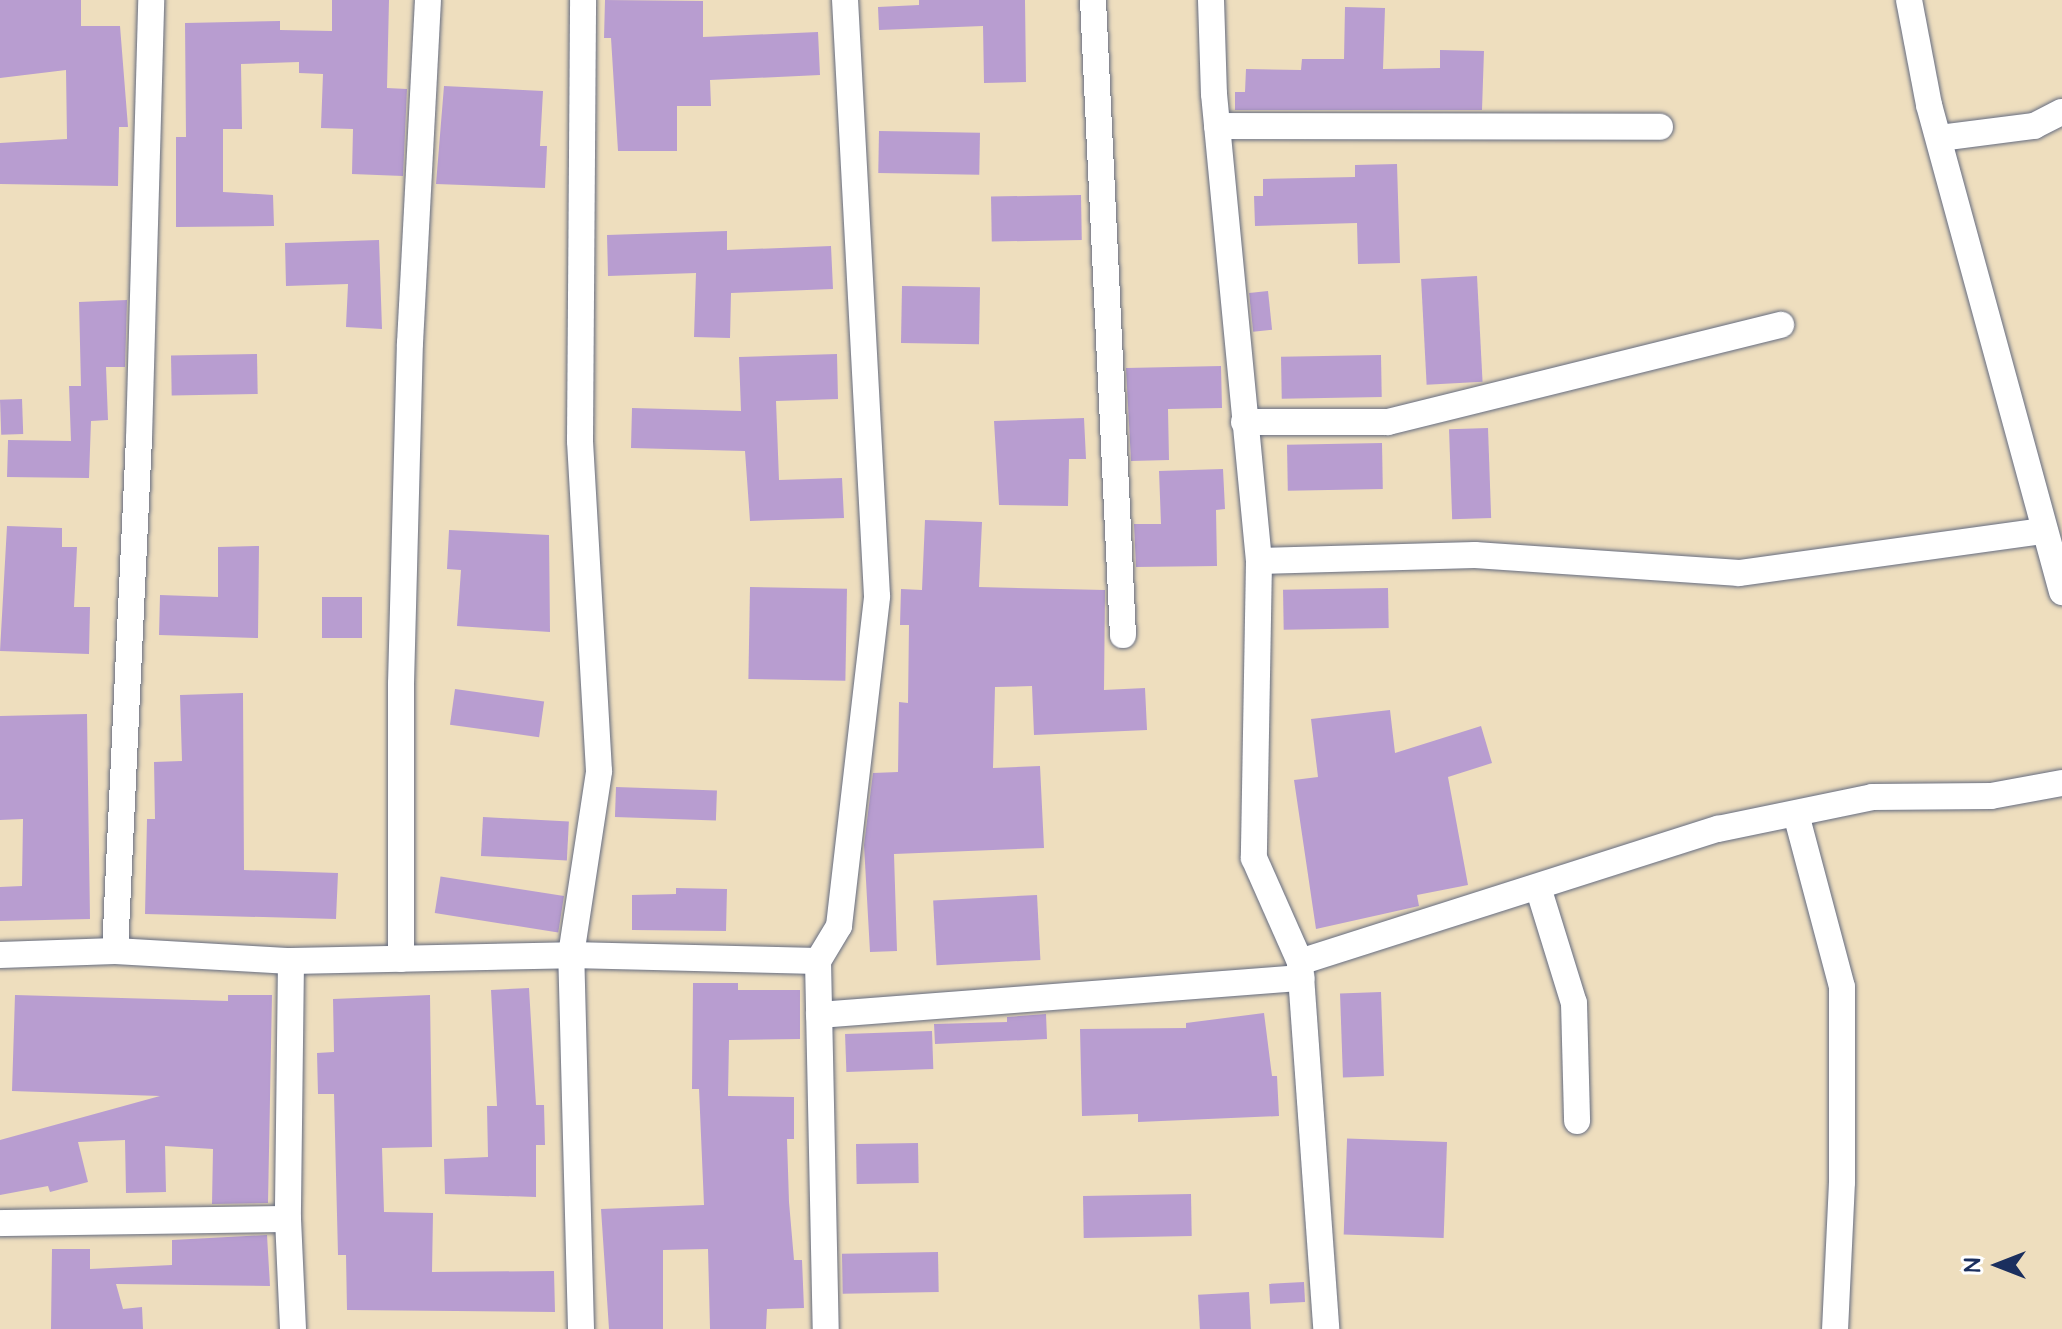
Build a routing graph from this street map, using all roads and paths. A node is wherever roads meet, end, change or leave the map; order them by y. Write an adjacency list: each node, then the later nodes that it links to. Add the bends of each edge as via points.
1 (151, 0): 21 (street, via 139,439)
2 (428, 0): 24 (street, via 410,343 401,684)
3 (583, 0): 23 (street, via 580,441 599,771)
4 (845, 0): 26 (street, via 877,596 843,905 834,941)
5 (1093, 0): 17 (street)
6 (1211, 0): 9 (street)
7 (1909, 0): 11 (street)
8 (2062, 112): 11 (street, via 2034,126)
9 (1217, 126): 10 (street); 13 (street)
10 (1660, 127)
11 (1940, 138): 14 (street)
12 (1781, 325): 13 (street, via 1388,422)
13 (1244, 422): 15 (street)
14 (2043, 531): 15 (street, via 1739,573 1475,555); 16 (street)
15 (1259, 561): 27 (street, via 1254,858)
16 (2062, 592)
17 (1123, 635)
18 (2062, 783): 19 (street, via 1991,796 1872,797)
19 (1796, 814): 20 (street, via 1718,829); 36 (street, via 1842,987)
20 (1538, 887): 27 (street); 29 (street, via 1574,1003)
21 (115, 951): 22 (street); 25 (street)
22 (0, 955)
23 (571, 955): 24 (street); 26 (street); 33 (street)
24 (401, 959): 25 (street)
25 (291, 961): 30 (street)
26 (818, 961): 28 (street)
27 (1301, 970): 28 (street); 35 (street)
28 (819, 1015): 34 (street)
29 (1577, 1121)
30 (288, 1219): 31 (street); 32 (street)
31 (0, 1223)
32 (293, 1329)
33 (581, 1329)
34 (826, 1329)
35 (1326, 1329)
36 (1835, 1329)

